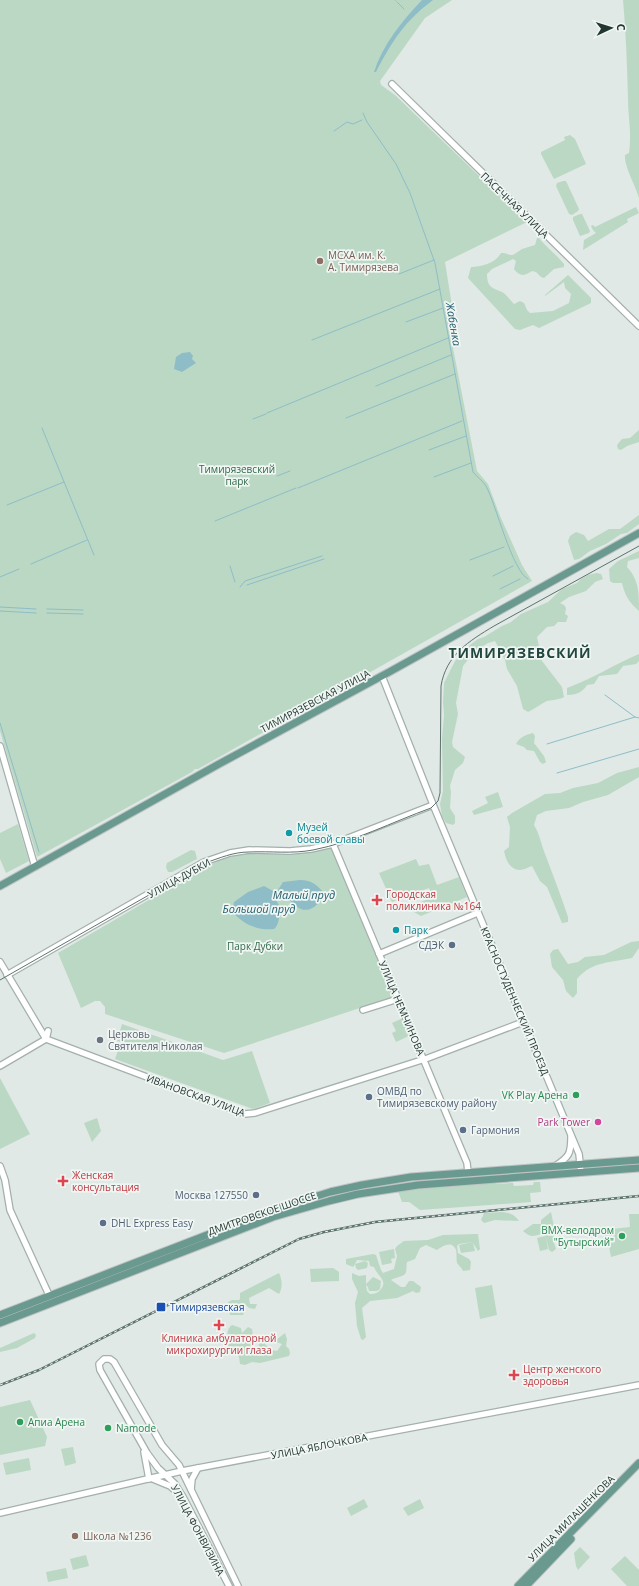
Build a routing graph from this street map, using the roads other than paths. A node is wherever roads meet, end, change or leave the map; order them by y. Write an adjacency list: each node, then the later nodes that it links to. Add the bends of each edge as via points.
1 (392, 84): 2 (street, ПАСЕЧНАЯ УЛИЦА)
2 (639, 326)
3 (639, 533): 4 (main road, ТИМИРЯЗЕВСКАЯ УЛИЦА)
4 (382, 676): 6 (street, КРАСНОСТУДЕНЧЕСКИЙ ПРОЕЗД); 8 (main road, ТИМИРЯЗЕВСКАЯ УЛИЦА)
5 (0, 746): 8 (street)
6 (433, 805): 7 (street, УЛИЦА ДУБКИ); 16 (street, КРАСНОСТУДЕНЧЕСКИЙ ПРОЕЗД)
7 (333, 844): 11 (street, УЛИЦА НЕМЧИНОВА); 13 (street, УЛИЦА ДУБКИ, via 290,851 249,850 204,862)
8 (36, 867): 9 (main road, ТИМИРЯЗЕВСКАЯ УЛИЦА)
9 (0, 886)
10 (475, 914): 11 (street)
11 (379, 954): 14 (street, УЛИЦА НЕМЧИНОВА)
12 (0, 962): 13 (street)
13 (7, 975): 18 (street)
14 (398, 999): 15 (street); 19 (street, УЛИЦА НЕМЧИНОВА)
15 (363, 1010)
16 (523, 1022): 19 (street, ИВАНОВСКАЯ УЛИЦА); 21 (street, КРАСНОСТУДЕНЧЕСКИЙ ПРОЕЗД)
17 (48, 1031): 18 (street)
18 (46, 1039): 19 (street, ИВАНОВСКАЯ УЛИЦА, via 245,1114); 20 (street)
19 (424, 1059): 27 (street, УЛИЦА НЕМЧИНОВА, via 467,1163)
20 (0, 1066)
21 (571, 1135): 23 (street, КРАСНОСТУДЕНЧЕСКИЙ ПРОЕЗД, via 579,1154); 25 (street, via 568,1155)
22 (639, 1160): 23 (main road, ДМИТРОВСКОЕ ШОССЕ)
23 (580, 1164): 25 (main road, ДМИТРОВСКОЕ ШОССЕ); 28 (street, КРАСНОСТУДЕНЧЕСКИЙ ПРОЕЗД)
24 (0, 1166): 29 (street, via 10,1210)
25 (554, 1166): 27 (main road, ДМИТРОВСКОЕ ШОССЕ)
26 (639, 1168): 28 (main road, ДМИТРОВСКОЕ ШОССЕ)
27 (468, 1172): 29 (main road, ДМИТРОВСКОЕ ШОССЕ, via 362,1185 302,1200 224,1227)
28 (581, 1172): 31 (main road, ДМИТРОВСКОЕ ШОССЕ, via 404,1186 329,1201 273,1218)
29 (49, 1296): 30 (main road, ДМИТРОВСКОЕ ШОССЕ)
30 (0, 1314)
31 (0, 1323)
32 (639, 1385): 35 (street, УЛИЦА ЯБЛОЧКОВА)
33 (142, 1444): 37 (street, УЛИЦА ФОНВИЗИНА, via 100,1370 99,1364 104,1359 110,1358 114,1362 162,1445); 38 (street, УЛИЦА ФОНВИЗИНА); 39 (street)
34 (639, 1463): 49 (main road, УЛИЦА МИЛАШЕНКОВА)
35 (198, 1468): 37 (street, УЛИЦА ЯБЛОЧКОВА); 40 (street, via 192,1479)
36 (639, 1469): 50 (main road, УЛИЦА МИЛАШЕНКОВА)
37 (182, 1471): 38 (street, УЛИЦА ЯБЛОЧКОВА); 40 (street, УЛИЦА ФОНВИЗИНА)
38 (165, 1475): 39 (street, УЛИЦА ЯБЛОЧКОВА); 41 (street, УЛИЦА ФОНВИЗИНА, via 175,1484)
39 (150, 1479): 41 (street, via 170,1486); 44 (street, УЛИЦА ЯБЛОЧКОВА)
40 (191, 1489): 42 (street, УЛИЦА ФОНВИЗИНА)
41 (183, 1497): 43 (street, УЛИЦА ФОНВИЗИНА)
42 (196, 1500): 43 (street, via 189,1501); 45 (street, УЛИЦА ФОНВИЗИНА)
43 (187, 1505): 46 (street, УЛИЦА ФОНВИЗИНА)
44 (0, 1513)
45 (208, 1523): 46 (street, via 206,1528); 48 (street, УЛИЦА ФОНВИЗИНА)
46 (199, 1528): 47 (street, УЛИЦА ФОНВИЗИНА)
47 (229, 1586)
48 (238, 1586)
49 (518, 1586)
50 (526, 1586)

